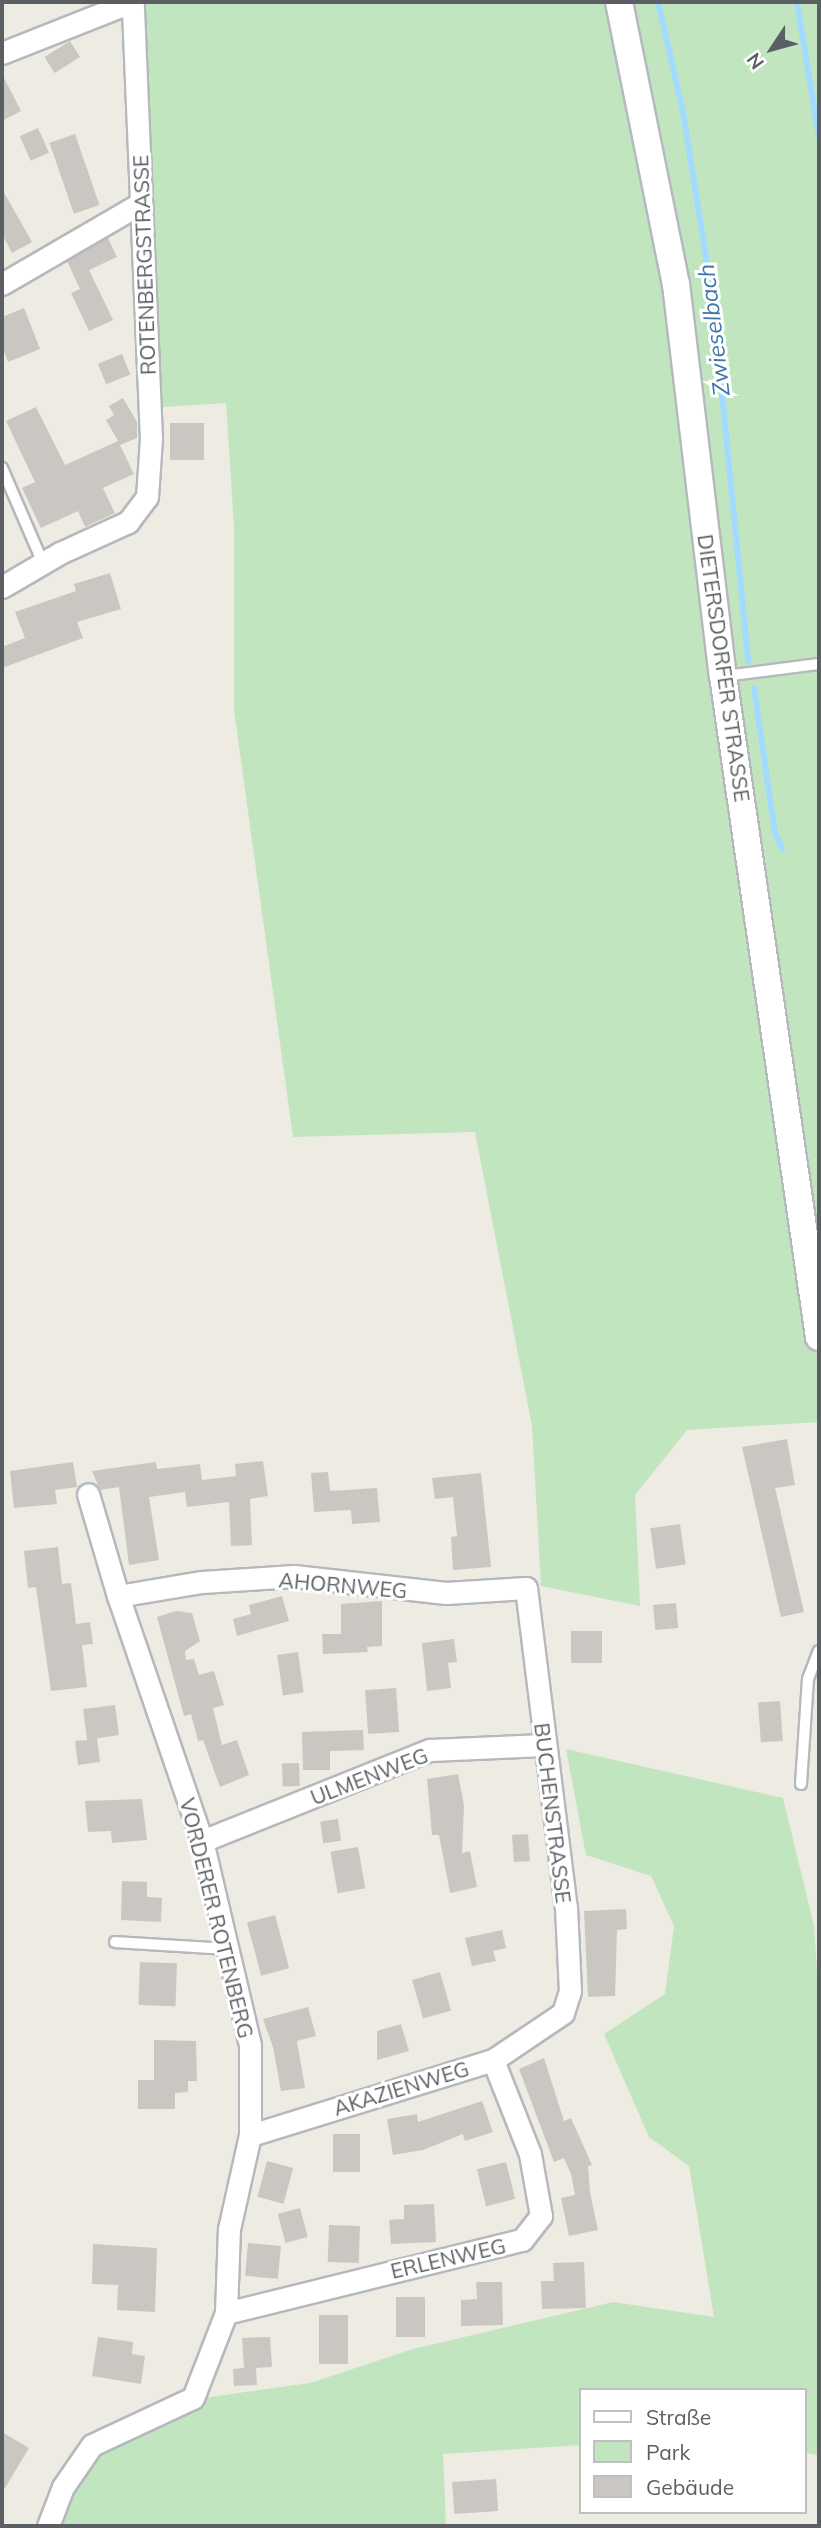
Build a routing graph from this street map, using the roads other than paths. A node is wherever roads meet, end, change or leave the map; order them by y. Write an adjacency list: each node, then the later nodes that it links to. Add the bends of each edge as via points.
1 (132, 2): 3 (street); 4 (street, ROTENBERGSTRASSE)
2 (619, 2): 10 (street, DIETERSDORFER STRASSE, via 676,284)
3 (2, 52)
4 (141, 202): 5 (street); 7 (street, ROTENBERGSTRASSE, via 151,439 147,497 128,522)
5 (2, 284)
6 (2, 468): 7 (lane)
7 (43, 563): 8 (street)
8 (2, 587)
9 (819, 664): 10 (lane)
10 (723, 676): 11 (street, DIETERSDORFER STRASSE)
11 (819, 1337)
12 (88, 1494): 14 (street, VORDERER ROTENBERG)
13 (526, 1588): 14 (street, AHORNWEG, via 446,1593 294,1576 202,1582); 16 (street, BUCHENSTRASSE)
14 (118, 1596): 18 (street, VORDERER ROTENBERG)
15 (819, 1651): 17 (lane, via 807,1679)
16 (544, 1745): 18 (street, ULMENWEG, via 430,1750); 21 (street, BUCHENSTRASSE, via 566,1907 570,1991 563,2013)
17 (801, 1784)
18 (202, 1841): 20 (street, VORDERER ROTENBERG)
19 (115, 1942): 20 (lane)
20 (227, 1949): 23 (street, VORDERER ROTENBERG, via 250,2045)
21 (545, 2028): 22 (street, AKAZIENWEG)
22 (493, 2060): 23 (street, AKAZIENWEG); 24 (street, ERLENWEG, via 530,2154 541,2216 522,2240)
23 (250, 2135): 24 (street, VORDERER ROTENBERG, via 229,2229)
24 (226, 2313): 25 (street, VORDERER ROTENBERG, via 193,2398 92,2445 63,2487)
25 (48, 2526)

